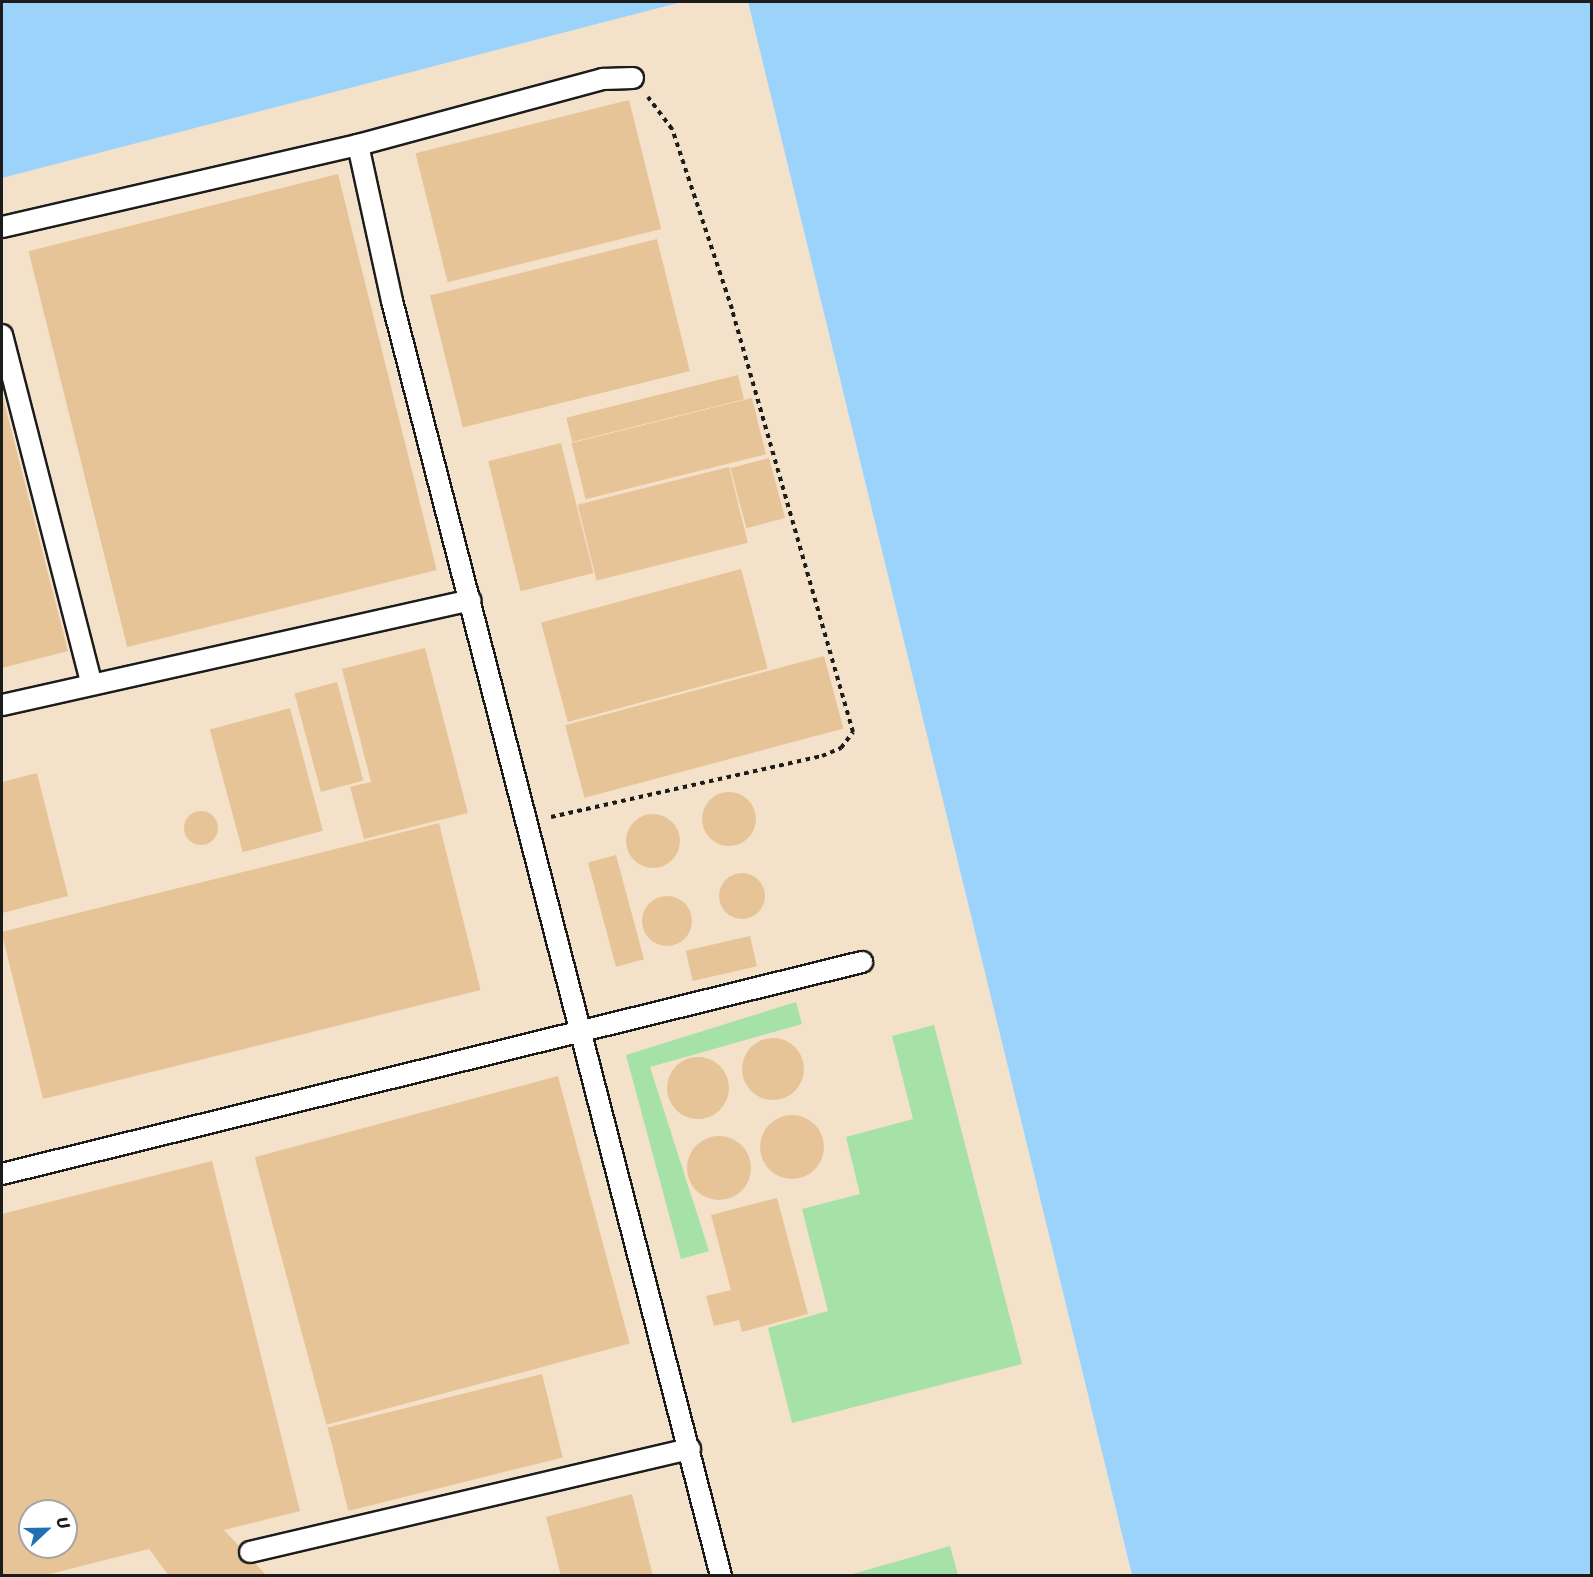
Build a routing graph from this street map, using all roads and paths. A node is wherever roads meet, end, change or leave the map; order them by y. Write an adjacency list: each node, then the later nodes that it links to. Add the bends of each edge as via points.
1 (633, 78): 2 (lane, via 603,79); 8 (path, via 676,139 739,331 853,732 842,748 822,756)
2 (358, 145): 3 (lane); 5 (lane)
3 (2, 227)
4 (2, 334): 6 (lane)
5 (470, 600): 6 (lane); 8 (lane)
6 (92, 682): 7 (lane)
7 (2, 705)
8 (528, 823): 10 (lane)
9 (862, 962): 10 (lane)
10 (585, 1034): 11 (lane); 12 (lane)
11 (2, 1173)
12 (690, 1449): 13 (lane); 14 (lane)
13 (250, 1552)
14 (721, 1575)

